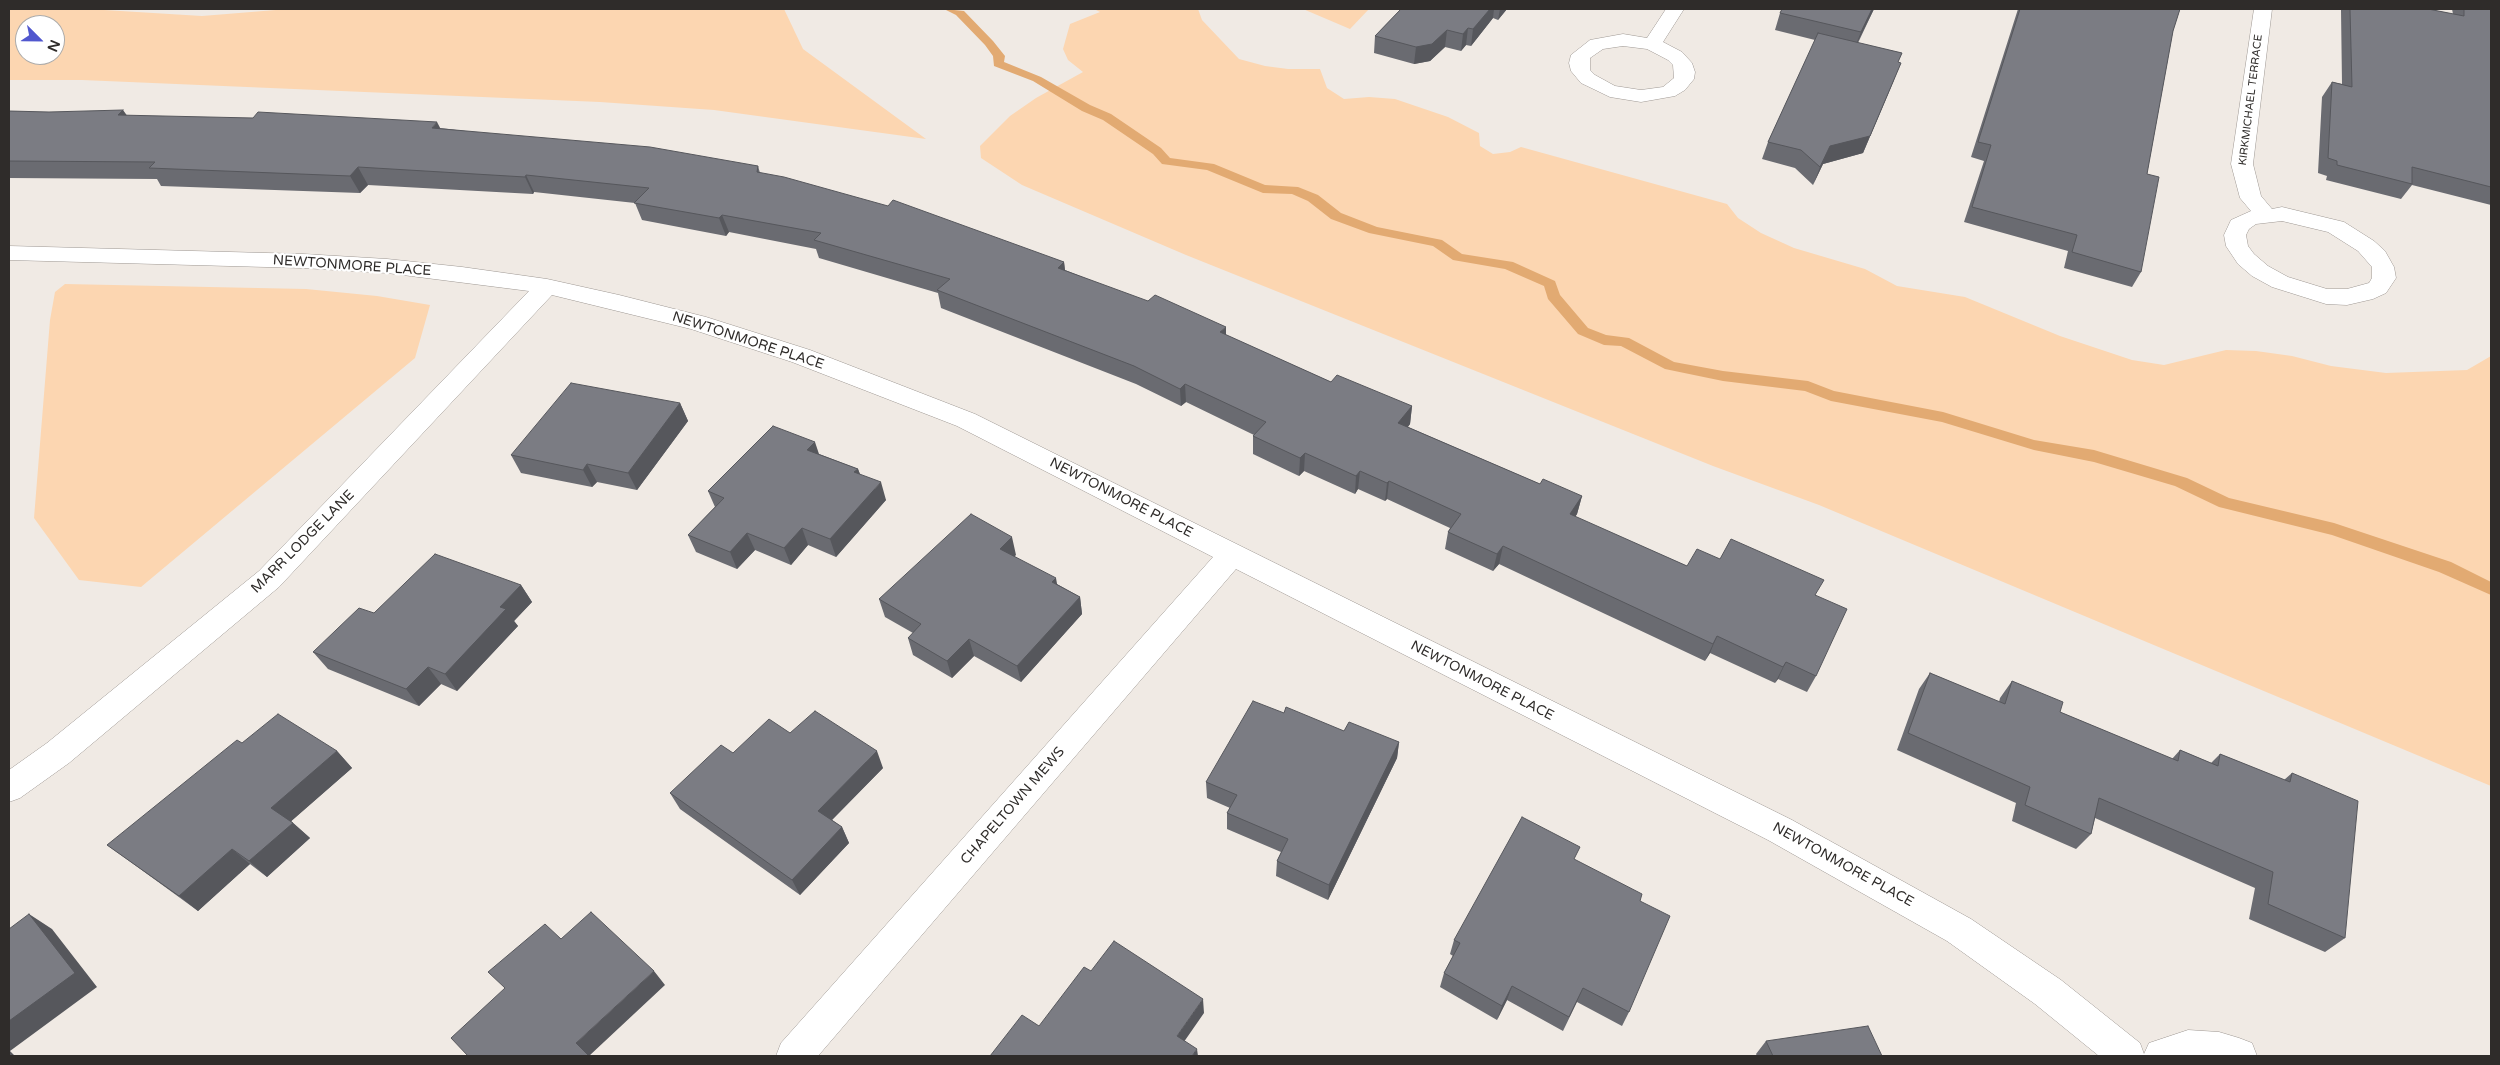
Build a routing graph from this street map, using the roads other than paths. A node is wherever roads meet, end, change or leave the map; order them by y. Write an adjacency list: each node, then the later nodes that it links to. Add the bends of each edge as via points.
1 (1675, 9): 3 (street)
2 (2263, 9): 4 (street, KIRKMICHAEL TERRACE, via 2242,164 2251,198)
3 (1652, 44): 3 (street, via 1623,40 1597,44 1581,56 1581,71 1597,86 1610,91 1640,96 1668,92 1684,79 1685,72 1675,56)
4 (2266, 215): 4 (street, via 2250,218 2239,225 2237,246 2260,271 2280,282 2303,291 2347,297 2378,288 2384,278 2377,256 2336,227 2300,216)
5 (9, 253): 6 (street, NEWTONMORE PLACE, via 387,266)
6 (547, 286): 7 (street, NEWTONMORE PLACE, via 708,326 802,356 957,416); 8 (street, MARR LODGE LANE, via 269,579 58,753)
7 (1232, 555): 9 (street, CHAPELTOWN MEWS); 10 (street, NEWTONMORE PLACE, via 1780,830 1934,916 2048,992)
8 (9, 788)
9 (794, 1056)
10 (2127, 1056)
11 (2162, 1056): 12 (street, via 2188,1048 2219,1050)
12 (2239, 1056)

